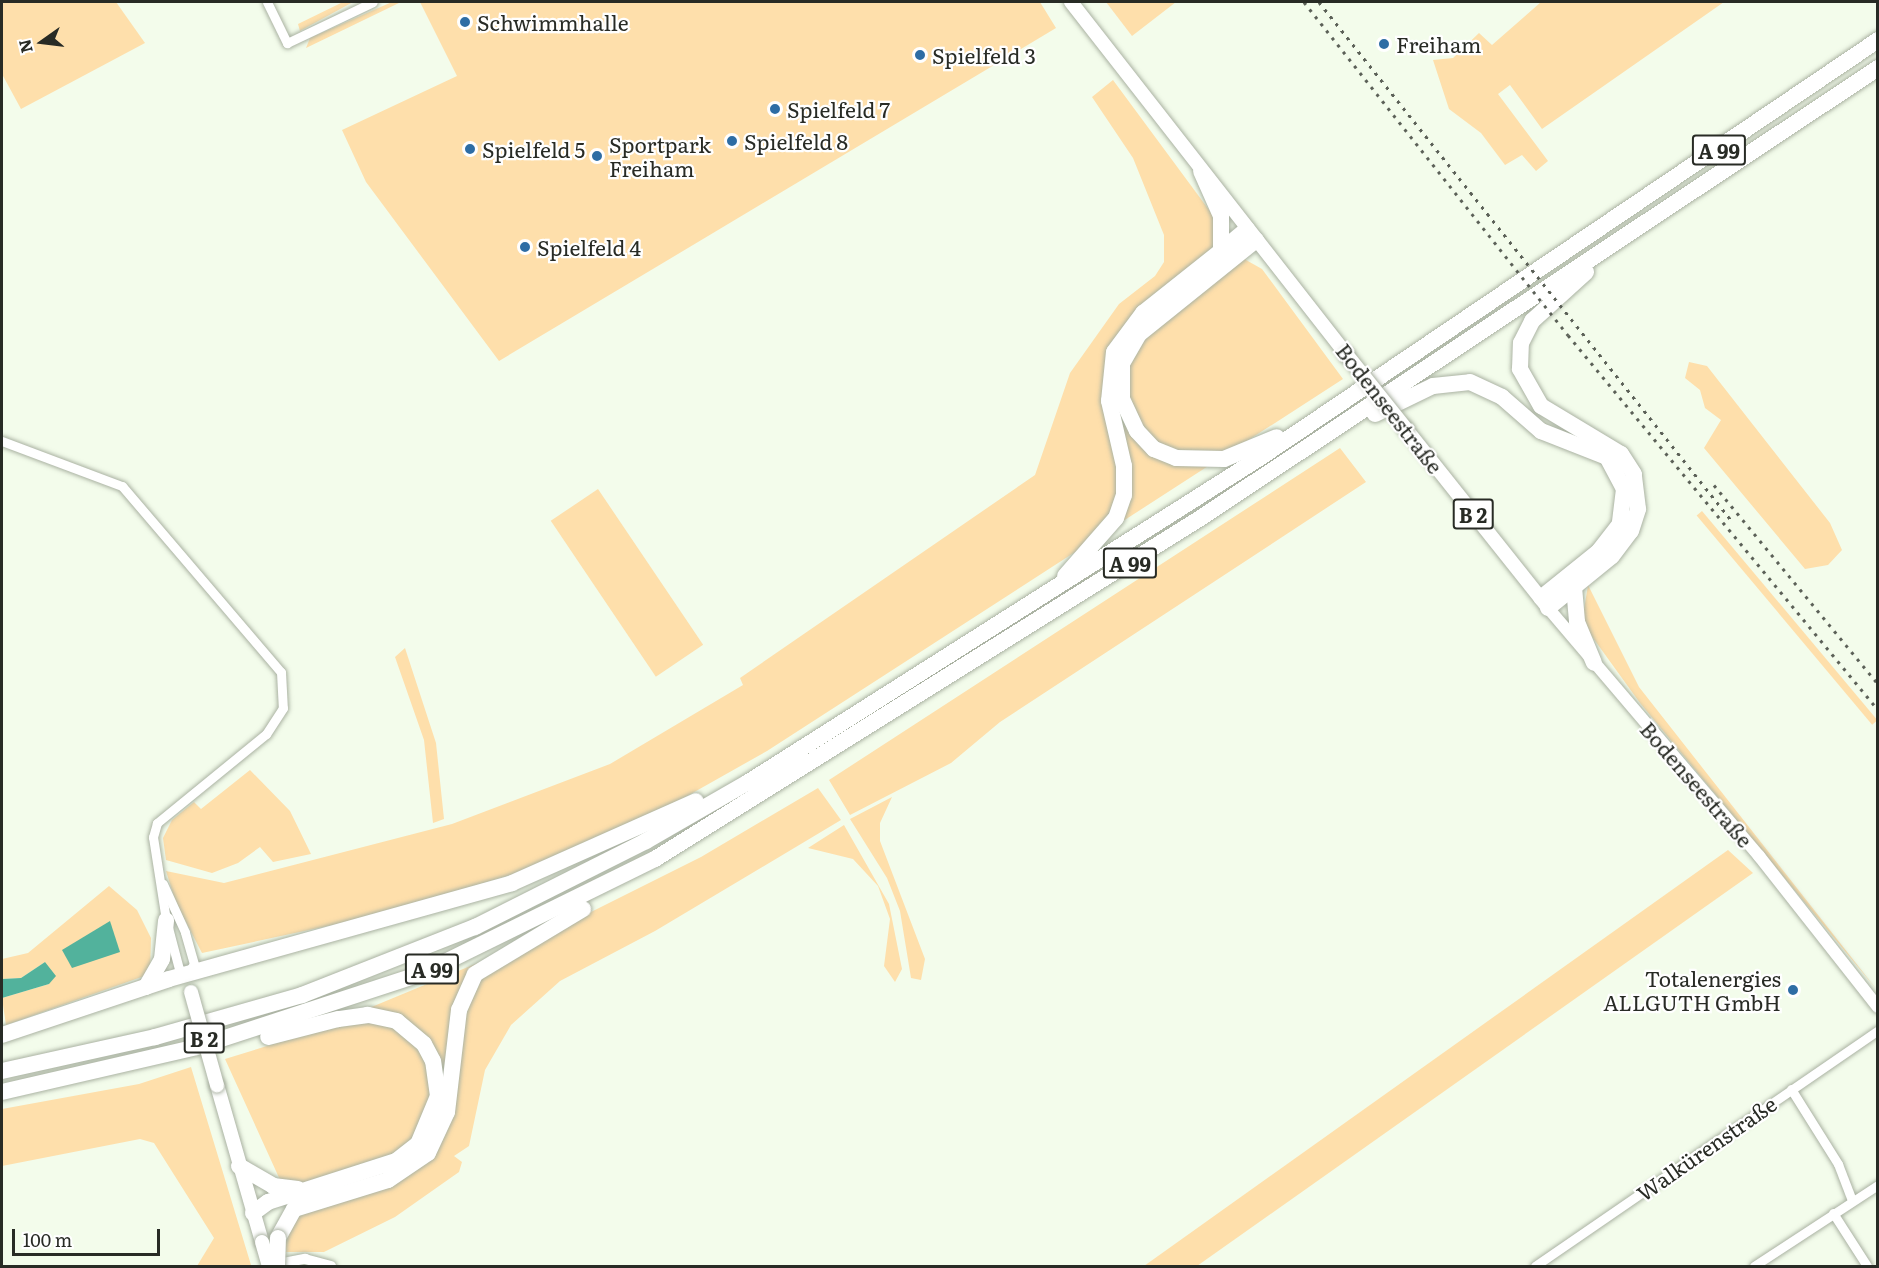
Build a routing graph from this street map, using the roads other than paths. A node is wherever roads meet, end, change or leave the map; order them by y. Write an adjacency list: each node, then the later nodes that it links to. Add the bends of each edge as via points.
1 (267, 2): 2 (street, via 287,43)
2 (373, 2)
3 (1071, 2): 6 (main road, Bodenseestraße / B 2)
4 (1878, 40): 11 (highway, A 99)
5 (1878, 68): 8 (highway, A 99)
6 (1201, 171): 7 (main road, Bodenseestraße / B 2); 9 (highway, via 1221,216)
7 (1252, 235): 9 (highway); 17 (main road, Bodenseestraße / B 2, bridge)
8 (1608, 249): 13 (highway, A 99); 14 (highway, via 1532,321 1519,360 1524,381 1541,406 1610,443 1634,474 1638,497 1631,531)
9 (1222, 255): 10 (highway)
10 (1201, 274): 11 (highway, via 1130,346 1120,382 1137,431 1154,449 1206,462); 16 (highway, via 1143,313 1114,352 1109,401 1124,466 1124,495 1101,538)
11 (1316, 422): 16 (highway, A 99)
12 (2, 441): 21 (street, via 122,486 281,672 283,708 266,734 157,823 153,837)
13 (1304, 449): 14 (highway, via 1433,386 1478,384 1542,431 1599,452 1618,472 1625,507 1620,524); 20 (highway, A 99, via 994,651)
14 (1592, 565): 15 (highway)
15 (1570, 582): 17 (highway); 18 (highway, via 1576,622)
16 (1043, 597): 19 (highway, A 99)
17 (1544, 603): 18 (main road, Bodenseestraße)
18 (1593, 663): 24 (main road, Bodenseestraße, via 1786,891)
19 (747, 783): 22 (highway, via 512,883); 28 (highway, A 99, via 569,882 399,958 231,1017)
20 (655, 860): 27 (highway, A 99, via 421,974); 35 (highway, via 606,896 512,947 475,974 459,1010 447,1112 428,1153 388,1180)
21 (169, 915): 22 (street, via 179,969); 22 (street, via 194,964); 23 (highway, via 162,959)
22 (187, 974): 23 (highway); 31 (main road, B 2, bridge)
23 (146, 987): 26 (highway)
24 (1878, 1007)
25 (1878, 1030): 29 (street, Walkürenstraße)
26 (2, 1035)
27 (196, 1047): 30 (highway, A 99); 33 (highway, via 238,1045 368,1015 397,1021 424,1044 433,1061 438,1096 418,1144 366,1175)
28 (2, 1071)
29 (1791, 1089): 34 (street, via 1838,1164); 42 (street, Walkürenstraße)
30 (2, 1092)
31 (239, 1166): 33 (highway, via 273,1186); 36 (main road, B 2)
32 (1878, 1185): 34 (street)
33 (314, 1189): 36 (highway, via 268,1202)
34 (1852, 1200): 37 (street)
35 (294, 1209): 36 (highway, via 272,1215); 38 (highway)
36 (253, 1212): 38 (main road, B 2)
37 (1833, 1213): 43 (street); 44 (street)
38 (270, 1240): 39 (main road, B 2, bridge); 40 (highway, bridge)
39 (268, 1266): 41 (street, via 305,1259)
40 (277, 1266)
41 (331, 1266)
42 (1535, 1266)
43 (1754, 1266)
44 (1866, 1266)

